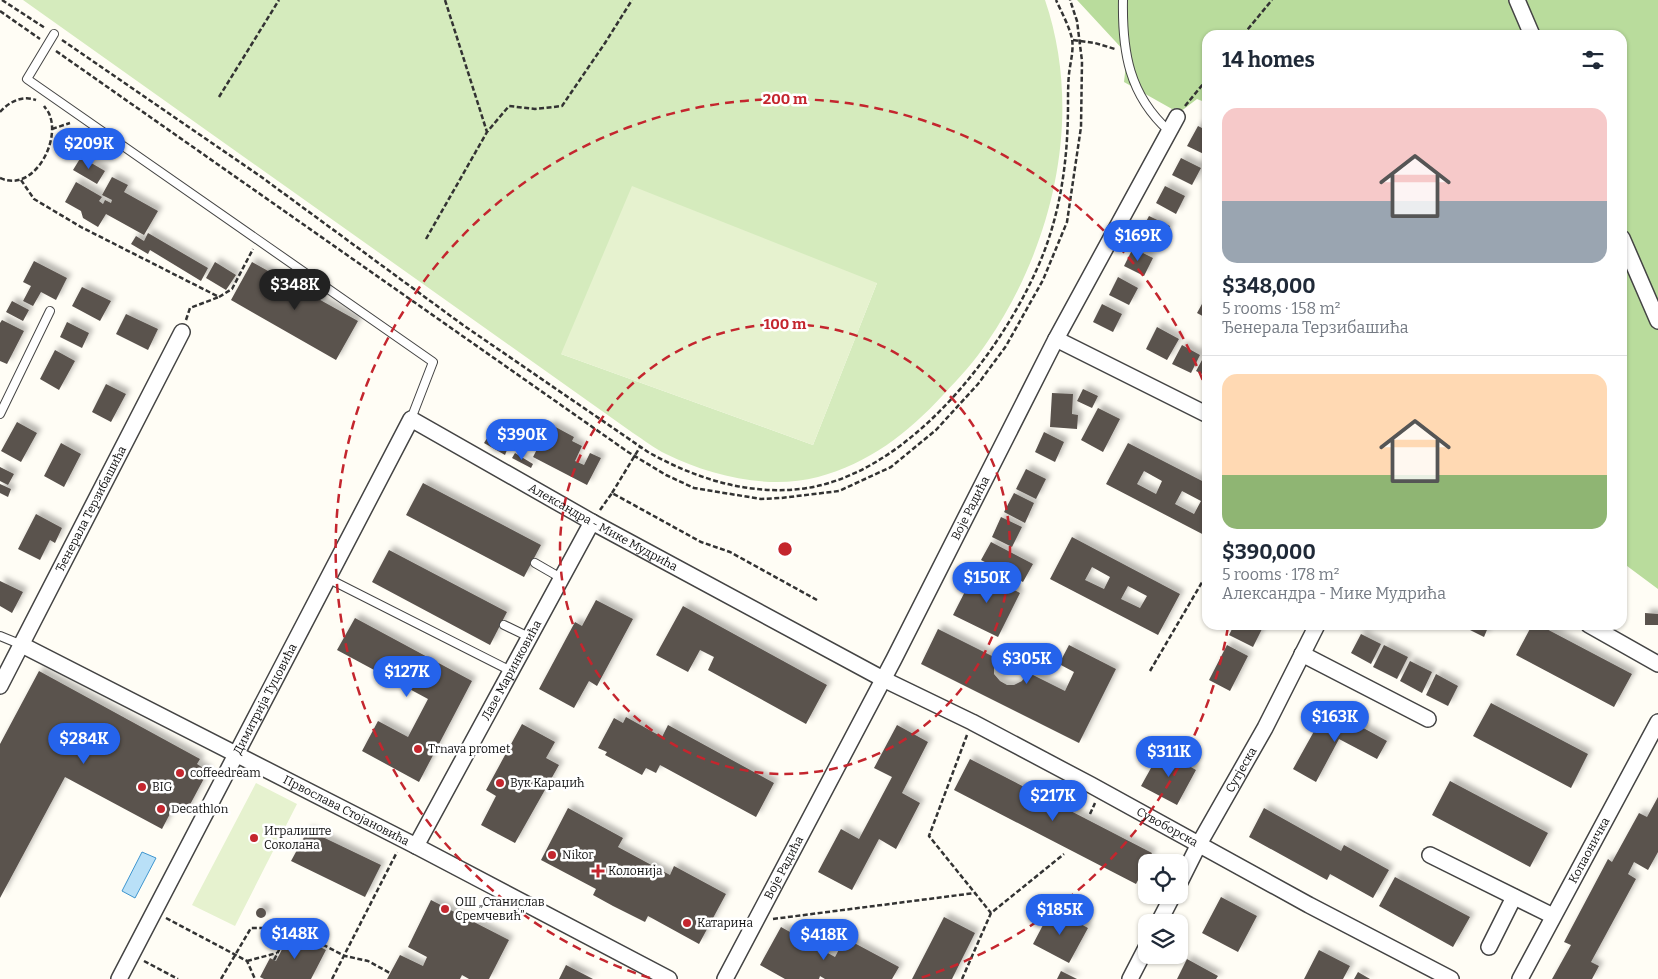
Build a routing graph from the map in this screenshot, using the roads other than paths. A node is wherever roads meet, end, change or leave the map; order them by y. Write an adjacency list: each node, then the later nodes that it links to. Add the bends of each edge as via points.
1 (1122, 0): 5 (lane, via 1125,52 1140,96 1154,118)
2 (1517, 0): 3 (street)
3 (1530, 30)
4 (54, 34): 13 (lane, via 27,78 432,362)
5 (1173, 124): 10 (street, Воје Радића)
6 (1627, 250): 8 (street)
7 (50, 311): 12 (lane)
8 (1658, 321)
9 (182, 332): 23 (street, Ђенерала Терзибашића)
10 (1056, 339): 11 (street); 27 (street, Воје Радића)
11 (1202, 412)
12 (0, 414)
13 (411, 420): 14 (street, Александра - Мике Мудрића); 16 (street, Димитрија Туцовића)
14 (592, 522): 17 (street, Лазе Маринковића); 27 (street, Александра - Мике Мудрића)
15 (535, 563): 17 (lane)
16 (329, 578): 26 (lane); 31 (street, Димитрија Туцовића)
17 (561, 578): 22 (street, Лазе Маринковића)
18 (504, 624): 22 (lane)
19 (1314, 630): 24 (street, Сутјеска)
20 (1598, 630): 25 (street)
21 (0, 636): 23 (lane)
22 (529, 637): 26 (street, Лазе Маринковића)
23 (22, 645): 28 (street, Ђенерала Терзибашића); 31 (street, Првослава Стојановића)
24 (1302, 654): 29 (street); 33 (street, Сутјеска, via 1265,728)
25 (1658, 664)
26 (511, 672): 32 (street, Лазе Маринковића)
27 (883, 679): 33 (street, Сувоборска, via 1097,787); 42 (street, Воје Радића)
28 (0, 686)
29 (1428, 719)
30 (1658, 722): 37 (street, Копаоничка)
31 (236, 755): 32 (street, Првослава Стојановића); 40 (street, Димитрија Туцовића)
32 (410, 842): 41 (street, Првослава Стојановића)
33 (1199, 844): 35 (street, Сутјеска); 44 (street, Сувоборска)
34 (1430, 855): 36 (street)
35 (1188, 866)
36 (1514, 897): 37 (street); 38 (street)
37 (1553, 916): 45 (street, Копаоничка)
38 (1490, 947)
39 (1138, 964): 43 (street)
40 (119, 979)
41 (669, 979)
42 (725, 979)
43 (1130, 979)
44 (1451, 979)
45 (1520, 979)

